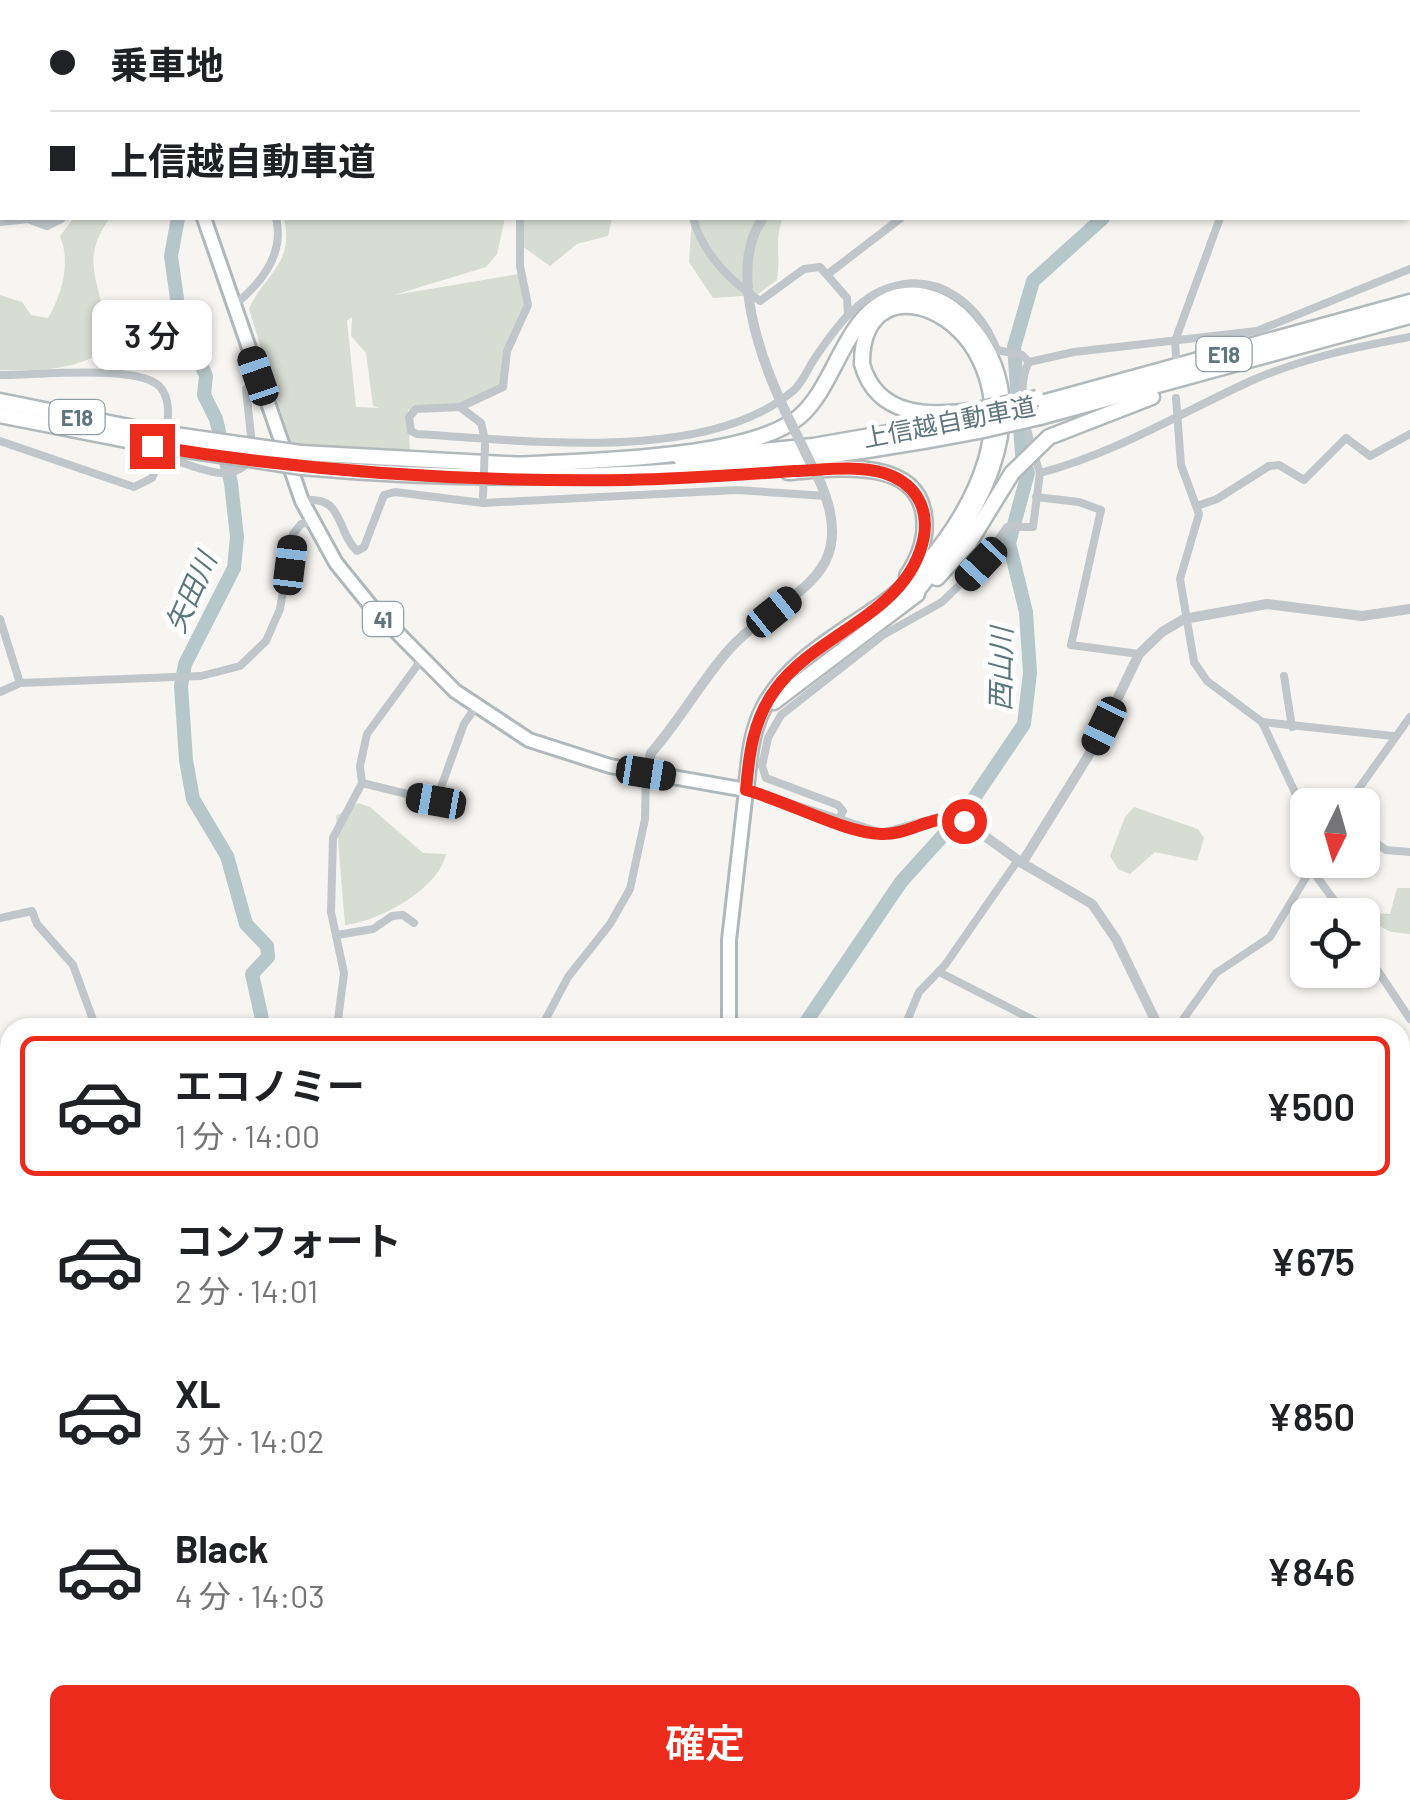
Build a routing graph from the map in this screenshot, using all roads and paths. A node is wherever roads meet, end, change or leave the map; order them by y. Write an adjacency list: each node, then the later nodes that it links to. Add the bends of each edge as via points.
1 (205, 220): 12 (main road, 41)
2 (276, 220): 12 (street, via 268,270)
3 (520, 220): 26 (street, via 526,318 508,352 504,387)
4 (693, 220): 10 (street, via 708,252)
5 (762, 220): 10 (street, via 749,245)
6 (898, 220): 9 (street)
7 (1219, 220): 16 (street)
8 (1410, 270): 16 (street, via 1257,331)
9 (828, 274): 10 (street, via 810,266 760,300); 13 (street, via 847,298)
10 (751, 294): 22 (street)
11 (1410, 302): 25 (highway, 上信越自動車道 / E18)
12 (233, 306): 21 (main road, 41)
13 (848, 315): 19 (street, via 892,286 936,286 974,308 997,350 1022,354); 22 (street, via 796,389)
14 (1410, 316): 17 (highway, 上信越自動車道 / E18)
15 (1410, 337): 29 (street, via 1291,366)
16 (1175, 341): 18 (street); 19 (street)
17 (1285, 352): 25 (highway, 上信越自動車道 / E18); 45 (highway, bridge, via 1050,437 1012,473 958,558)
18 (1176, 357)
19 (1029, 362): 37 (street, via 1024,390)
20 (0, 375): 34 (street, via 106,373 150,380 167,402)
21 (258, 376): 34 (street, via 246,389 252,436 246,466 223,474); 42 (main road, 41)
22 (779, 398): 32 (street, via 760,414 676,435 568,446); 39 (street, bridge)
23 (1176, 398): 29 (street)
24 (0, 401): 31 (highway, 上信越自動車道 / E18)
25 (1038, 406): 28 (highway, 上信越自動車道 / E18, bridge)
26 (460, 407): 32 (street, via 481,423); 32 (street, via 416,409 409,417 412,431)
27 (0, 414): 31 (highway, 上信越自動車道 / E18)
28 (978, 420): 36 (highway, 上信越自動車道 / E18, via 752,454); 38 (highway, 上信越自動車道 / E18, via 753,467); 46 (highway, via 922,414 880,396 862,364 871,327 902,307 926,307 947,317 982,364 992,410 985,461 963,511 928,561)
29 (1178, 420): 37 (street); 43 (street, via 1181,465)
30 (1410, 434): 43 (street, via 1370,456 1346,438 1304,480 1270,466)
31 (153, 439): 35 (highway, 上信越自動車道 / E18, bridge)
32 (485, 441): 41 (street, bridge)
33 (0, 442): 34 (street, via 134,487 152,478)
34 (163, 458)
35 (302, 460): 36 (highway, 上信越自動車道 / E18); 38 (highway, 上信越自動車道 / E18, via 423,476)
36 (517, 466): 45 (highway, via 690,450 772,432 808,408 854,330 875,308 899,296 927,296 952,307 982,342 998,385 1001,432 973,514)
37 (1040, 473): 40 (street)
38 (577, 478): 46 (highway, via 846,469 889,474 919,498 925,532 912,569)
39 (824, 490): 41 (street); 61 (street, via 836,529 824,565 729,649 651,753)
40 (1036, 497): 50 (street, via 1100,510 1070,645); 66 (street, via 1033,527 1007,527 942,602 883,634 772,726 762,766 766,778 838,805)
41 (483, 500): 42 (street, via 384,495 357,551 337,511 320,501)
42 (302, 502): 44 (main road, 41)
43 (1197, 506): 49 (street, via 1200,521 1180,579)
44 (312, 522): 51 (main road, 41, via 349,582); 53 (street, via 294,534 286,596 266,641 240,666 201,676)
45 (911, 598): 58 (highway, via 780,696)
46 (884, 603): 58 (highway, via 794,668)
47 (1410, 609): 49 (street, via 1362,616 1267,604)
48 (0, 619): 53 (street)
49 (1184, 620): 50 (street); 57 (street, via 1200,673)
50 (1139, 654): 69 (street, via 1095,745)
51 (422, 660): 55 (main road, 41); 62 (street, via 367,734)
52 (1284, 676): 59 (street)
53 (20, 683): 54 (street)
54 (0, 692)
55 (475, 708): 61 (main road, 41, via 557,752); 62 (street, via 436,801)
56 (1410, 717): 60 (street)
57 (1262, 722): 59 (street); 63 (street)
58 (758, 723): 65 (highway)
59 (1292, 727): 60 (street)
60 (1393, 736): 64 (street)
61 (646, 773): 65 (main road, 41); 78 (street, via 645,820 630,889)
62 (362, 783): 73 (street, via 334,838 331,912)
63 (1293, 788)
64 (1359, 788)
65 (746, 790): 66 (street); 79 (main road, via 729,940)
66 (838, 821): 69 (street, via 882,834 959,819)
67 (1380, 846): 68 (street)
68 (1410, 852)
69 (1020, 862): 74 (street); 82 (street, via 1072,888 1100,913)
70 (1304, 878): 83 (street, via 1270,937 1216,973)
71 (0, 918): 76 (street, via 32,911 73,965)
72 (414, 923): 73 (street, via 392,916 374,928)
73 (337, 935): 77 (street, via 344,973)
74 (940, 972): 80 (street, via 918,992); 81 (street)
75 (1380, 975): 84 (street)
76 (92, 1018)
77 (338, 1018)
78 (546, 1018)
79 (728, 1018)
80 (908, 1018)
81 (1030, 1018)
82 (1154, 1018)
83 (1184, 1018)
84 (1409, 1018)

